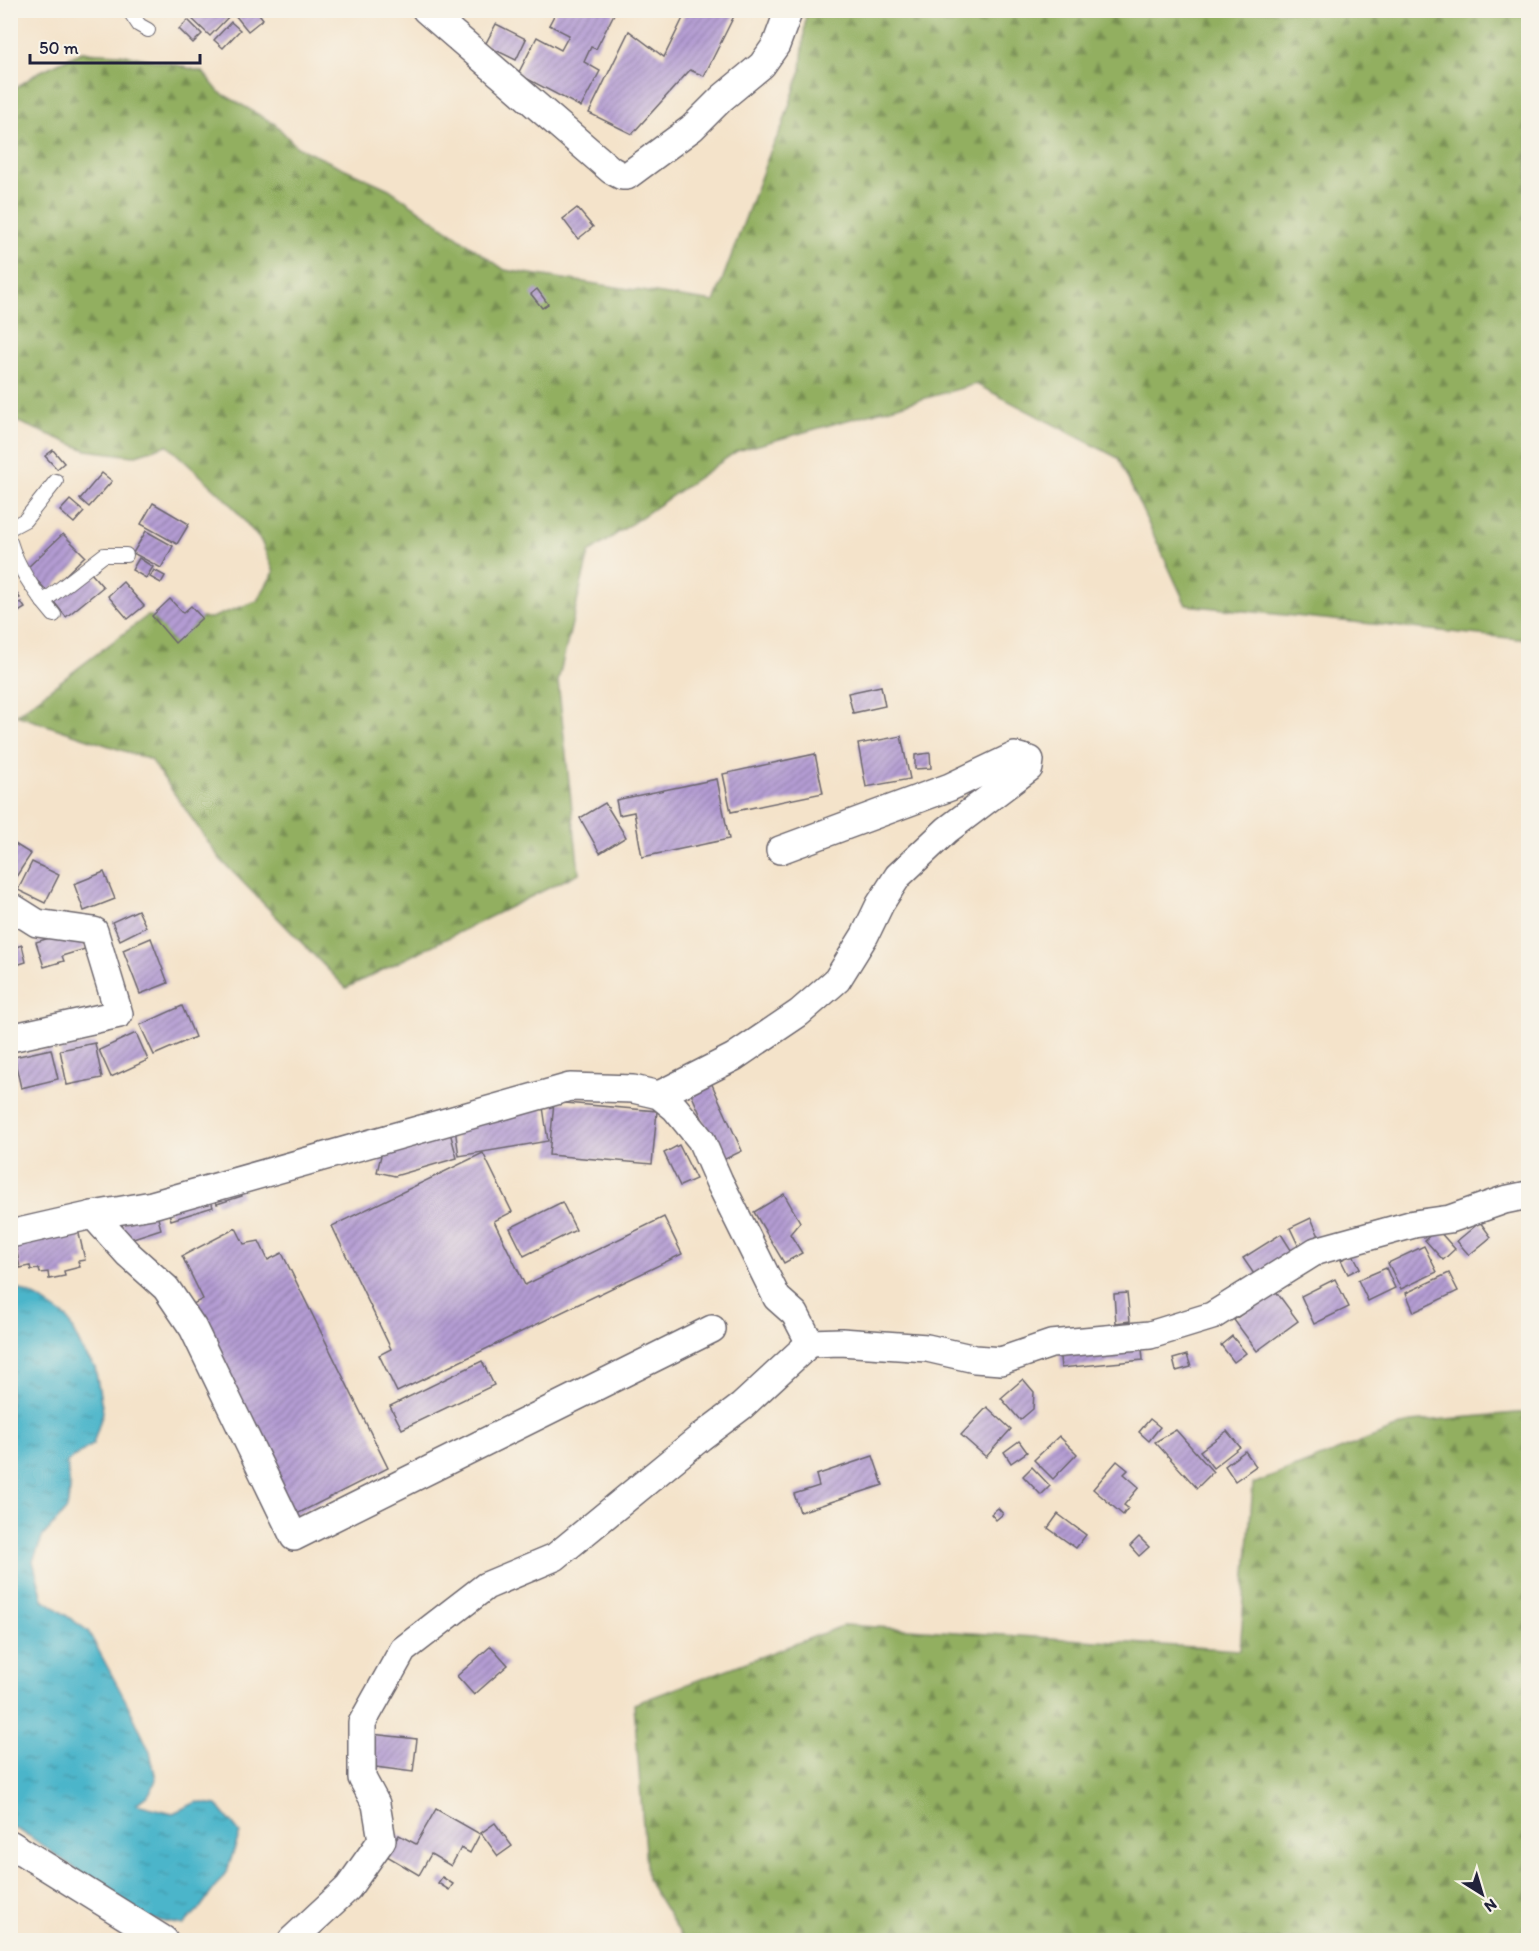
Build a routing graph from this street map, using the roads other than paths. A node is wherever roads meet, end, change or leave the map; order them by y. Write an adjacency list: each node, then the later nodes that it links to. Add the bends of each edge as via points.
1 (129, 10): 4 (lane, via 139,25)
2 (426, 10): 3 (street, via 622,176 692,128 762,65 776,45)
3 (789, 10)
4 (148, 30)
5 (56, 480): 6 (lane, via 25,520)
6 (10, 528)
7 (10, 542): 9 (lane)
8 (126, 555): 9 (lane, via 104,555)
9 (43, 602): 10 (lane)
10 (54, 615)
11 (780, 850): 16 (street, via 950,787 1015,756 1030,760 1029,768 947,830 898,876 837,980 800,1013 734,1057)
12 (10, 906): 13 (street)
13 (37, 923): 14 (street); 15 (street, via 94,931 119,1014)
14 (10, 930)
15 (10, 1038)
16 (659, 1095): 18 (street, via 633,1089 570,1088 152,1205); 21 (street, via 701,1140 777,1298 795,1314)
17 (1528, 1195): 21 (street, via 1450,1219 1414,1224 1316,1251 1212,1316 1150,1335 1051,1344 1001,1361 927,1348)
18 (93, 1215): 19 (street); 20 (street, via 166,1288 193,1328 294,1537)
19 (10, 1234)
20 (712, 1329)
21 (810, 1343): 24 (street, via 742,1406 555,1557 486,1586 403,1650 362,1723 362,1778 376,1804 382,1840 348,1888)
22 (10, 1844): 23 (street)
23 (165, 1941)
24 (292, 1941)

